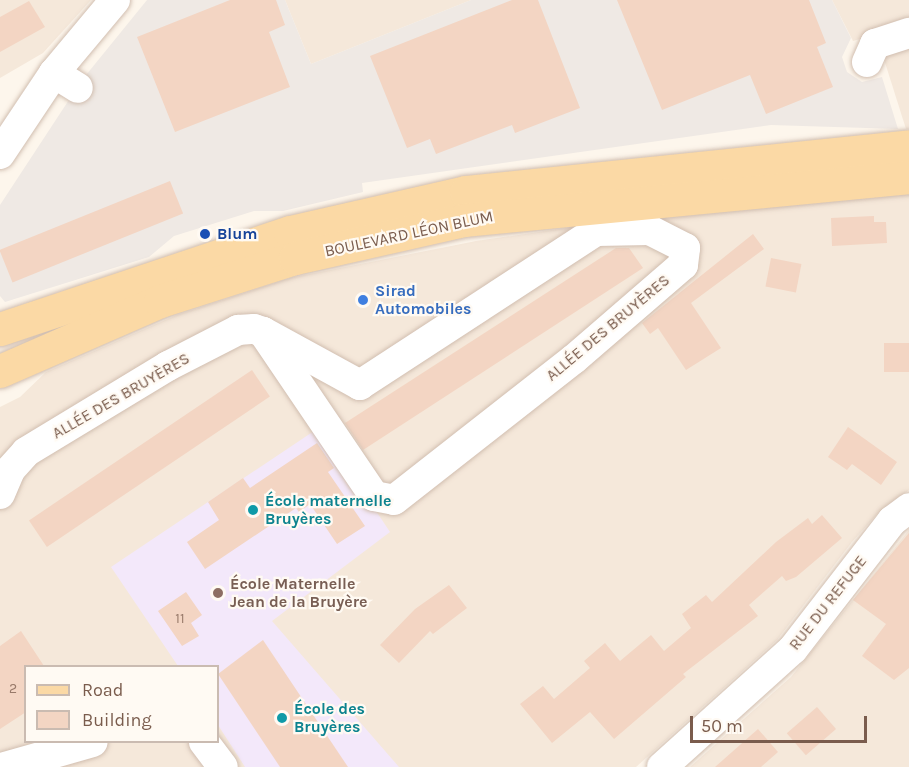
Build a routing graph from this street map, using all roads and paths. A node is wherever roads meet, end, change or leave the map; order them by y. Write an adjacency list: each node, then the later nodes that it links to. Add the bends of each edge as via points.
1 (115, 0): 4 (street, via 66,81)
2 (909, 33): 3 (street, via 875,44)
3 (867, 62)
4 (4, 139)
5 (909, 146): 7 (main road, BOULEVARD LÉON BLUM, via 466,192 290,232)
6 (909, 177): 9 (main road, BOULEVARD LÉON BLUM, via 464,220 295,258 160,301)
7 (0, 329)
8 (264, 332): 8 (street, ALLÉE DES BRUYÈRES, via 374,496 394,500 574,359 683,265 685,248 650,230 596,231 360,385); 10 (street, ALLÉE DES BRUYÈRES, via 238,330 168,366 26,452 10,470)
9 (0, 371)
10 (0, 494)
11 (909, 508): 16 (street, RUE DU REFUGE, via 892,521 794,650)
12 (86, 743): 14 (street)
13 (205, 743): 15 (street)
14 (5, 767)
15 (223, 767)
16 (662, 767)

